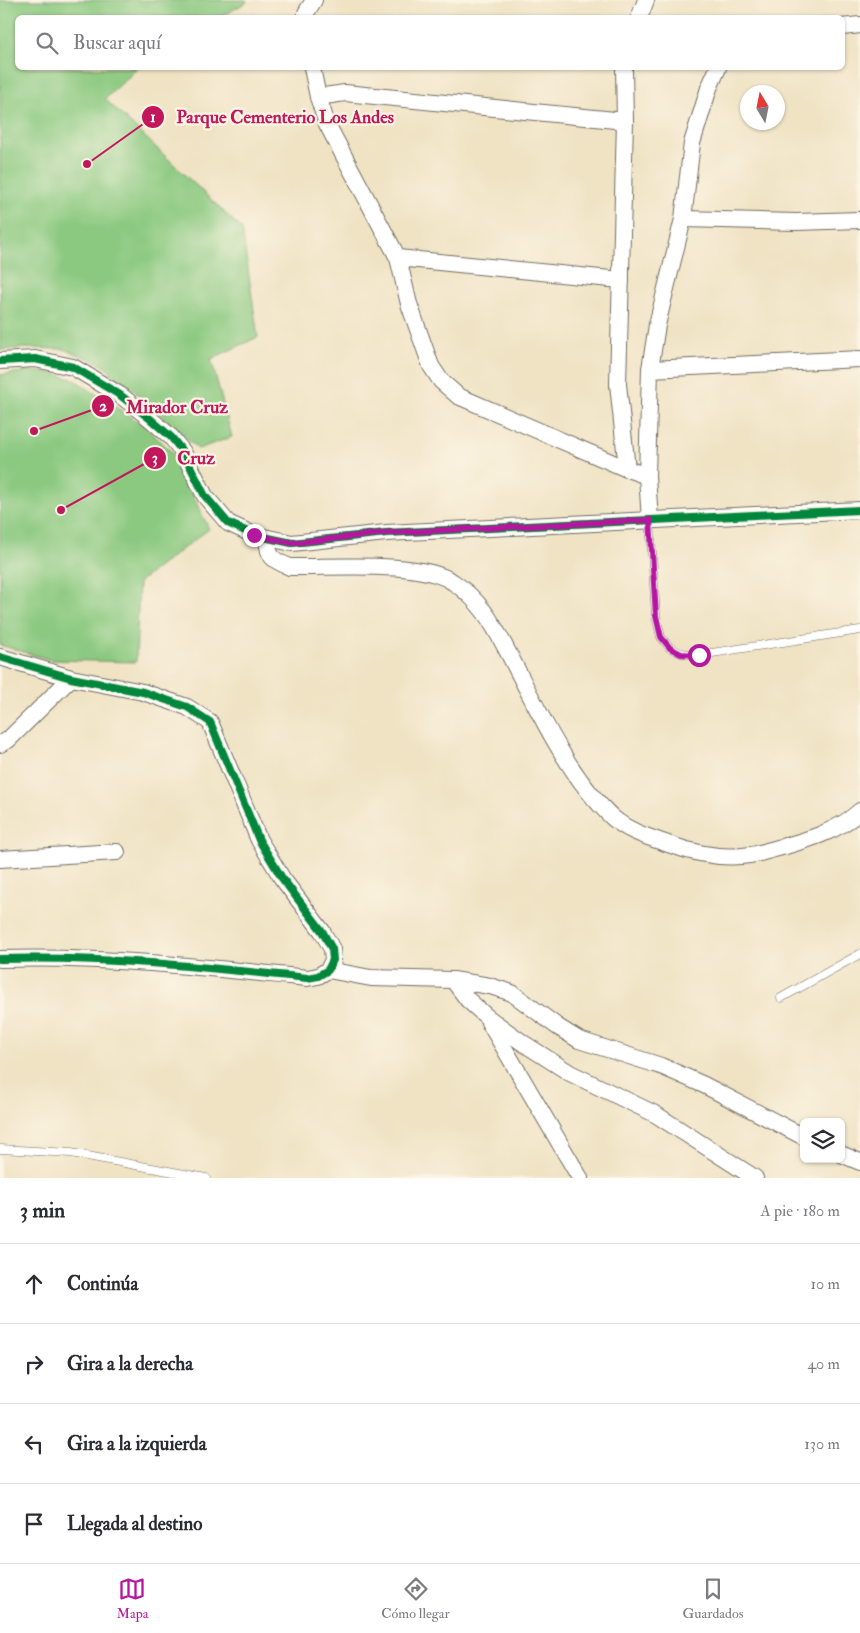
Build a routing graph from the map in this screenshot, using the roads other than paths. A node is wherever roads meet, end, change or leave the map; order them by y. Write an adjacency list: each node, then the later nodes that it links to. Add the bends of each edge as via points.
1 (314, 0): 3 (street)
2 (646, 0): 4 (street)
3 (306, 15)
4 (640, 15)
5 (860, 25): 6 (street)
6 (845, 27)
7 (312, 70): 10 (street)
8 (624, 70): 11 (street)
9 (717, 70): 12 (street, via 692,143)
10 (318, 97): 11 (street, via 345,93); 14 (street, via 339,150)
11 (625, 120): 15 (street)
12 (683, 219): 13 (street); 18 (street)
13 (860, 220)
14 (398, 258): 15 (street); 19 (street, via 421,342 441,381 458,396)
15 (621, 280): 19 (street, via 618,384)
16 (860, 359): 18 (street)
17 (0, 361): 23 (street, via 35,359 73,367 120,395 171,437 183,452 205,496 228,523)
18 (650, 368): 20 (street)
19 (627, 469): 20 (street)
20 (647, 476): 22 (street)
21 (860, 510): 22 (street)
22 (650, 520): 23 (street, via 386,533 292,543); 24 (lane, via 656,616 661,637 670,648 681,654 699,655)
23 (267, 538): 28 (street, via 267,550 274,561 290,567 396,568 433,572 452,580 469,593 487,614 550,734 588,790 614,818 638,833 685,850 729,857 752,856 831,830)
24 (860, 630)
25 (0, 657): 26 (street)
26 (71, 678): 27 (street, via 8,740); 33 (street, via 143,692 187,707 210,722 259,840 332,950 333,960)
27 (0, 744)
28 (860, 811)
29 (117, 852): 30 (street)
30 (0, 859)
31 (860, 954): 35 (lane)
32 (0, 959): 33 (street, via 82,959 203,966 306,978)
33 (328, 970): 34 (street, via 371,978)
34 (453, 980): 36 (street); 37 (street, via 512,993 579,1040 669,1070)
35 (781, 998)
36 (487, 1018): 42 (street); 43 (street, via 570,1073 655,1114)
37 (800, 1134)
38 (0, 1149): 41 (lane, via 71,1153)
39 (845, 1156): 40 (street)
40 (860, 1162)
41 (206, 1178)
42 (580, 1178)
43 (755, 1178)

